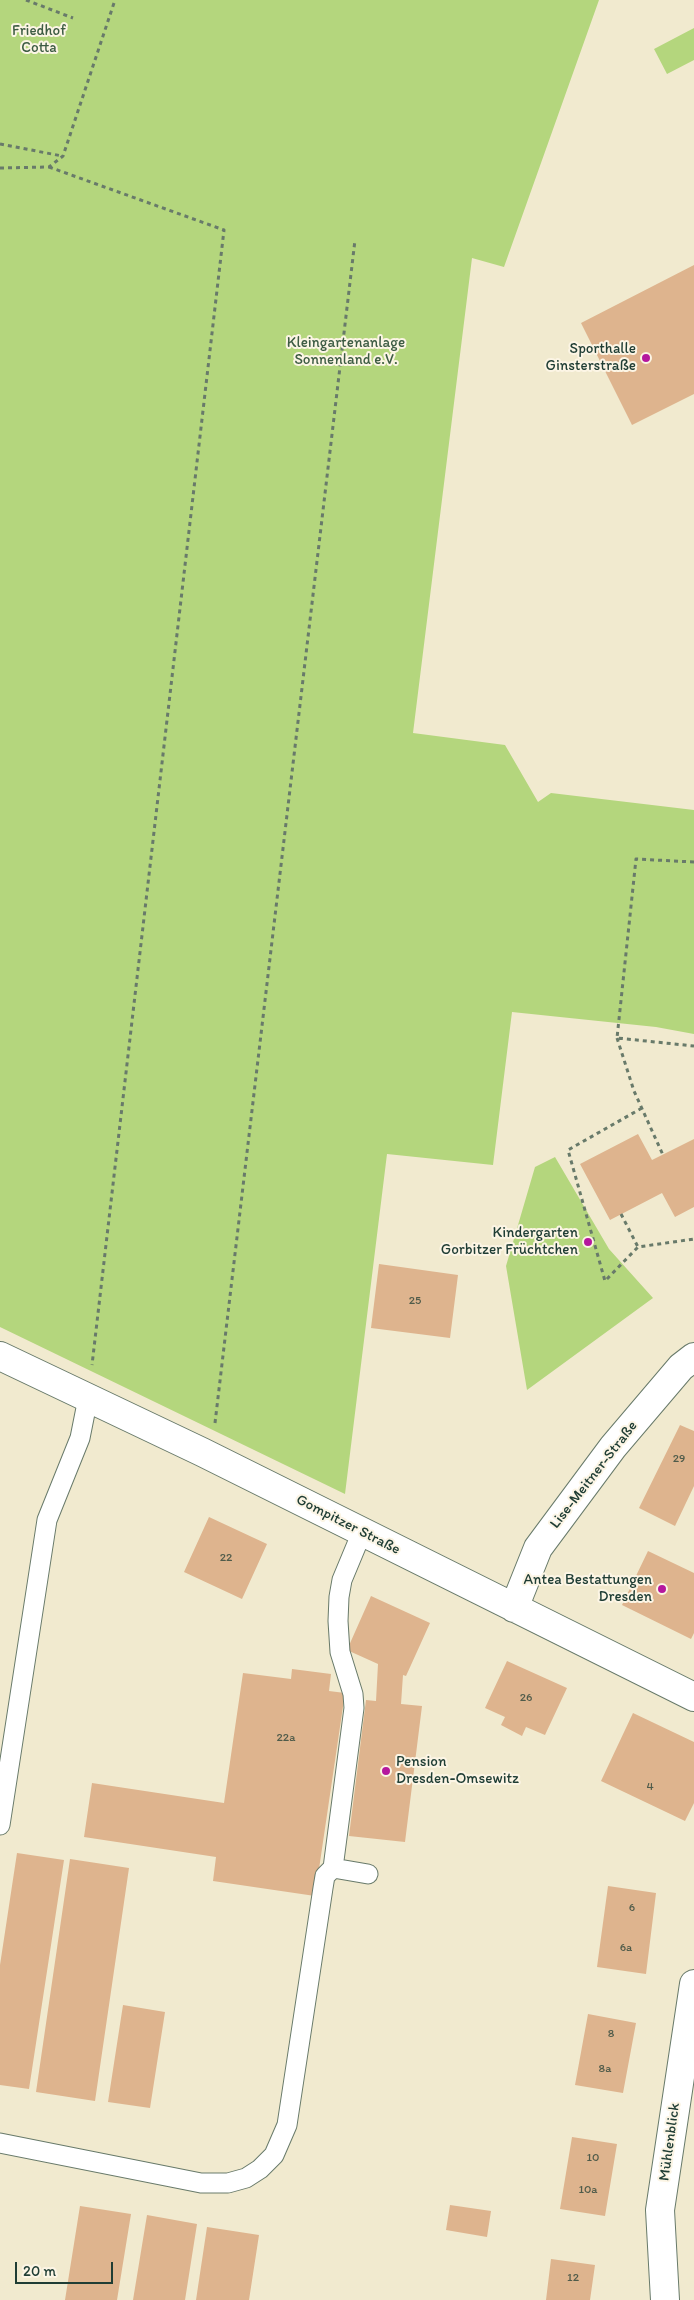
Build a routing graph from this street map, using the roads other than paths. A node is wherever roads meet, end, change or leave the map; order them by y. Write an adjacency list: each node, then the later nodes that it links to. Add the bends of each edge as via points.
1 (0, 1356): 3 (street, Gompitzer Straße)
2 (694, 1356): 5 (street, Lise-Meitner-Straße, via 613,1447 538,1548)
3 (88, 1398): 4 (street, Gompitzer Straße); 7 (lane, via 80,1438 47,1520)
4 (362, 1532): 5 (street, Gompitzer Straße); 8 (lane, via 342,1580 339,1597 340,1652 354,1708)
5 (514, 1608): 6 (street, Gompitzer Straße)
6 (694, 1697)
7 (0, 1825)
8 (333, 1868): 9 (lane); 11 (lane, via 325,1876 287,2125 274,2155 260,2169 246,2178 228,2183 201,2183)
9 (368, 1874)
10 (694, 1984): 12 (street, Mühlenblick, via 660,2210)
11 (0, 2143)
12 (665, 2300)

